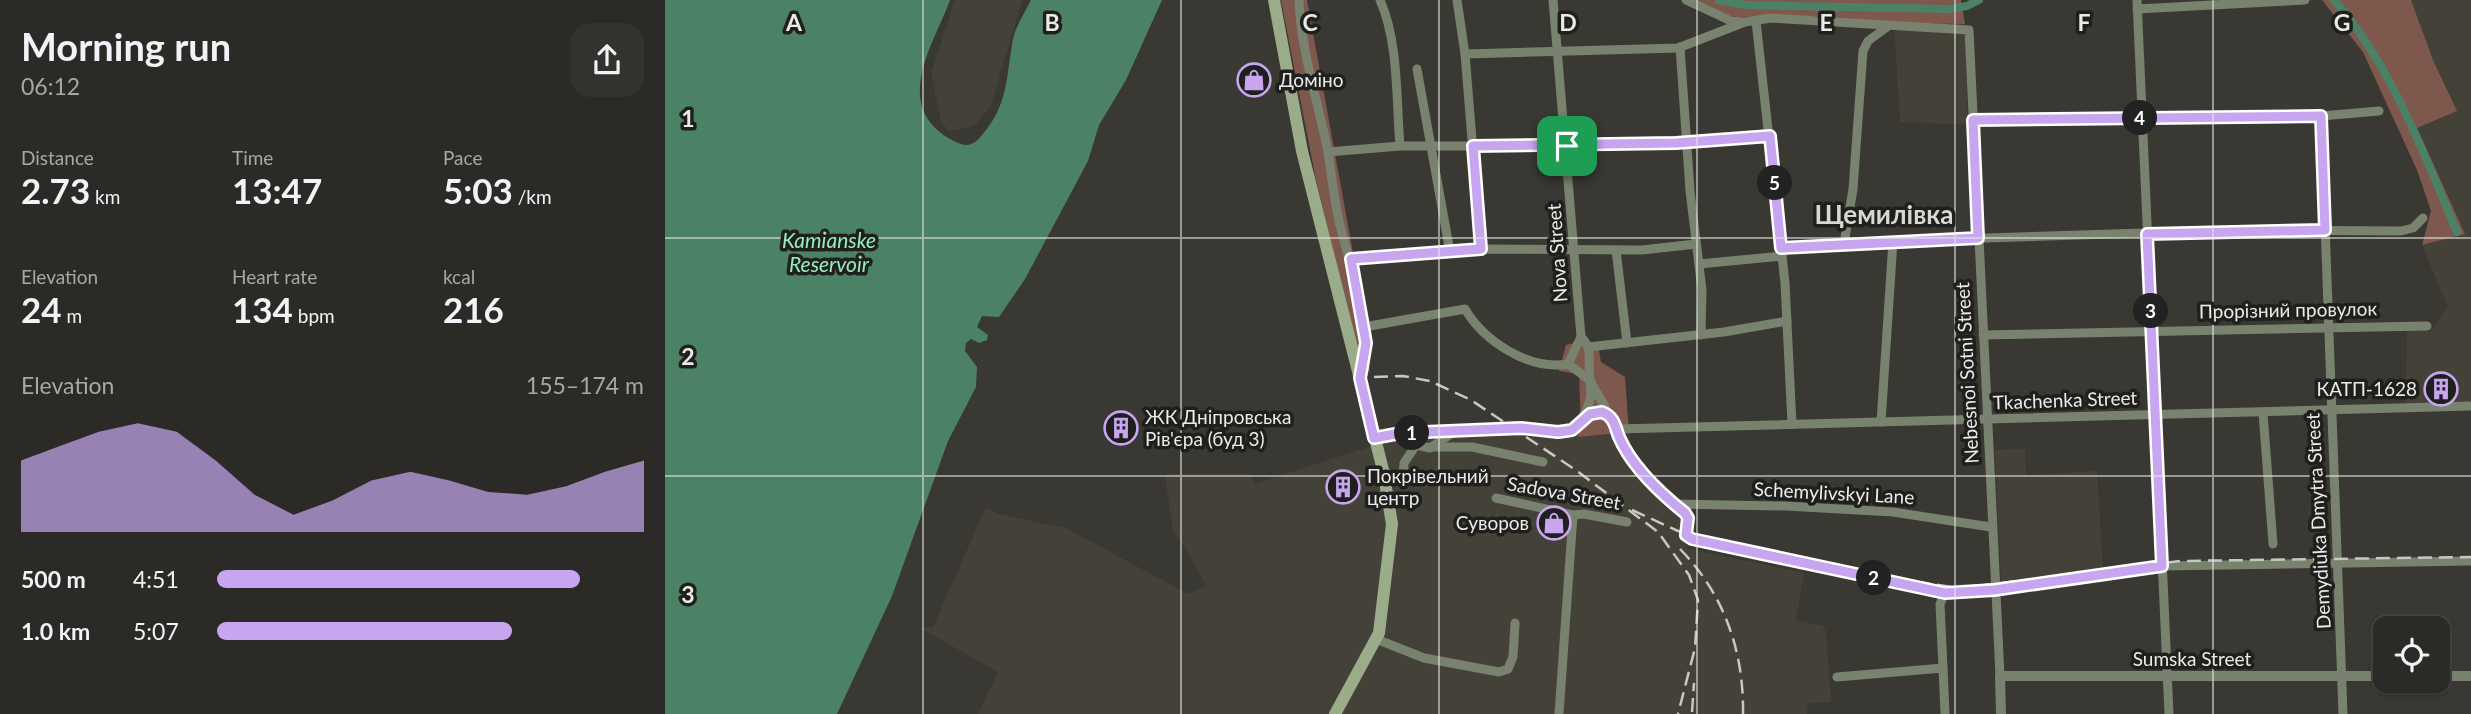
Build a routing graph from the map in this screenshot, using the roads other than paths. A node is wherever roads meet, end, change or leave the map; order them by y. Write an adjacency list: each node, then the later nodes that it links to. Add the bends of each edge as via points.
1 (1274, 0): 53 (main road, via 1302,151)
2 (1299, 0): 26 (street)
3 (1380, 0): 22 (street, via 1391,48)
4 (1457, 0): 14 (street)
5 (1553, 0): 13 (street, Nova Street)
6 (1686, 0): 10 (street, via 1731,21)
7 (2305, 0): 8 (street)
8 (2137, 5): 18 (street)
9 (1756, 21): 10 (street); 11 (street, via 1796,19); 20 (street)
10 (1745, 22): 12 (street)
11 (1887, 27): 19 (street, Nebesnoi Sotni Street, via 1969,30); 33 (street, via 1868,41 1863,51)
12 (1681, 47): 13 (street); 21 (street)
13 (1556, 52): 14 (street); 25 (street, Nova Street)
14 (1465, 54): 24 (street)
15 (1417, 69): 23 (street)
16 (2379, 111): 17 (street)
17 (2321, 116): 18 (street); 28 (street, Demydiuka Dmytra Street)
18 (2140, 118): 19 (street); 29 (street)
19 (1973, 120): 30 (street, Nebesnoi Sotni Street)
20 (1770, 136): 21 (street); 38 (street)
21 (1688, 142): 25 (street); 32 (street)
22 (1400, 146): 23 (street); 26 (street)
23 (1433, 146): 24 (street); 37 (street)
24 (1473, 146): 25 (street); 34 (street)
25 (1567, 146): 36 (street, Nova Street)
26 (1328, 152): 39 (street, via 1334,199)
27 (2423, 218): 28 (street, via 2413,228 2401,230)
28 (2325, 230): 29 (street); 44 (street, Demydiuka Dmytra Street)
29 (2147, 234): 30 (street); 45 (street)
30 (1978, 238): 31 (street); 47 (street, Nebesnoi Sotni Street)
31 (1893, 241): 33 (street); 62 (street)
32 (1696, 244): 35 (street); 40 (street)
33 (1844, 244): 38 (street)
34 (1481, 249): 36 (street); 37 (street)
35 (1616, 250): 36 (street); 49 (street)
36 (1575, 251): 48 (street, Nova Street)
37 (1451, 252): 39 (street)
38 (1782, 252): 40 (street); 41 (street)
39 (1351, 259): 43 (street)
40 (1699, 264): 46 (street)
41 (1787, 321): 46 (street); 63 (street)
42 (2427, 326): 44 (street, Прорізний провулок)
43 (1364, 327): 51 (street, via 1465,309 1490,339 1509,352 1556,366); 53 (street, via 1366,353)
44 (2328, 327): 45 (street, Прорізний провулок); 56 (street, Demydiuka Dmytra Street)
45 (2152, 332): 47 (street, Прорізний провулок); 59 (street)
46 (1701, 335): 49 (street)
47 (1983, 335): 61 (street, Nebesnoi Sotni Street)
48 (1581, 337): 50 (street); 51 (street)
49 (1627, 343): 50 (street)
50 (1588, 347): 54 (street)
51 (1568, 363): 52 (street)
52 (1580, 370): 54 (street); 60 (street)
53 (1360, 378): 67 (main road)
54 (1590, 380): 58 (street); 60 (street, via 1591,397)
55 (2471, 406): 56 (street, Tkachenka Street)
56 (2331, 411): 57 (street, Tkachenka Street); 78 (street, Demydiuka Dmytra Street)
57 (2263, 413): 59 (street, Tkachenka Street); 77 (street)
58 (1608, 414): 60 (street, via 1596,412); 64 (street)
59 (2155, 415): 61 (street, Tkachenka Street); 80 (street)
60 (1584, 418): 66 (street, via 1572,430 1558,432 1521,428)
61 (1987, 419): 62 (street, Tkachenka Street); 76 (street, Nebesnoi Sotni Street)
62 (1881, 422): 63 (street, Tkachenka Street)
63 (1792, 424): 64 (street, Tkachenka Street)
64 (1618, 429): 73 (street, via 1635,462)
65 (1426, 432): 66 (street); 67 (street); 68 (street)
66 (1454, 432): 69 (street)
67 (1374, 438): 71 (main road)
68 (1416, 445): 69 (street); 71 (street, via 1404,463 1403,477)
69 (1430, 447): 70 (street, via 1472,447)
70 (1543, 462)
71 (1385, 481): 84 (main road, via 1392,524)
72 (1496, 498): 74 (street, Sadova Street)
73 (1674, 504): 76 (street, Schemylivskyi Lane, via 1893,512); 82 (street, via 1688,518 1686,535 1692,539)
74 (1573, 515): 75 (street, Sadova Street); 94 (street)
75 (1627, 522)
76 (1991, 527): 81 (street, Nebesnoi Sotni Street)
77 (2273, 544)
78 (2339, 561): 79 (street); 80 (street); 87 (street, Demydiuka Dmytra Street)
79 (2471, 561)
80 (2162, 566): 81 (street); 92 (street)
81 (1994, 590): 82 (street); 86 (street, Nebesnoi Sotni Street)
82 (1945, 593): 85 (street, via 1940,604)
83 (1515, 623): 84 (street, via 1513,657 1508,669 1499,672 1424,658)
84 (1376, 639): 93 (main road)
85 (1943, 668): 91 (street); 95 (street)
86 (2000, 676): 92 (street, Sumska Street); 96 (street, Nebesnoi Sotni Street)
87 (2342, 676): 88 (street, Sumska Street); 92 (street, Sumska Street); 98 (street, Demydiuka Dmytra Street)
88 (2373, 676)
89 (2450, 676): 90 (street)
90 (2471, 676)
91 (1837, 677)
92 (2167, 677): 97 (street)
93 (1335, 714)
94 (1559, 714)
95 (1945, 714)
96 (2001, 714)
97 (2169, 714)
98 (2343, 714)

